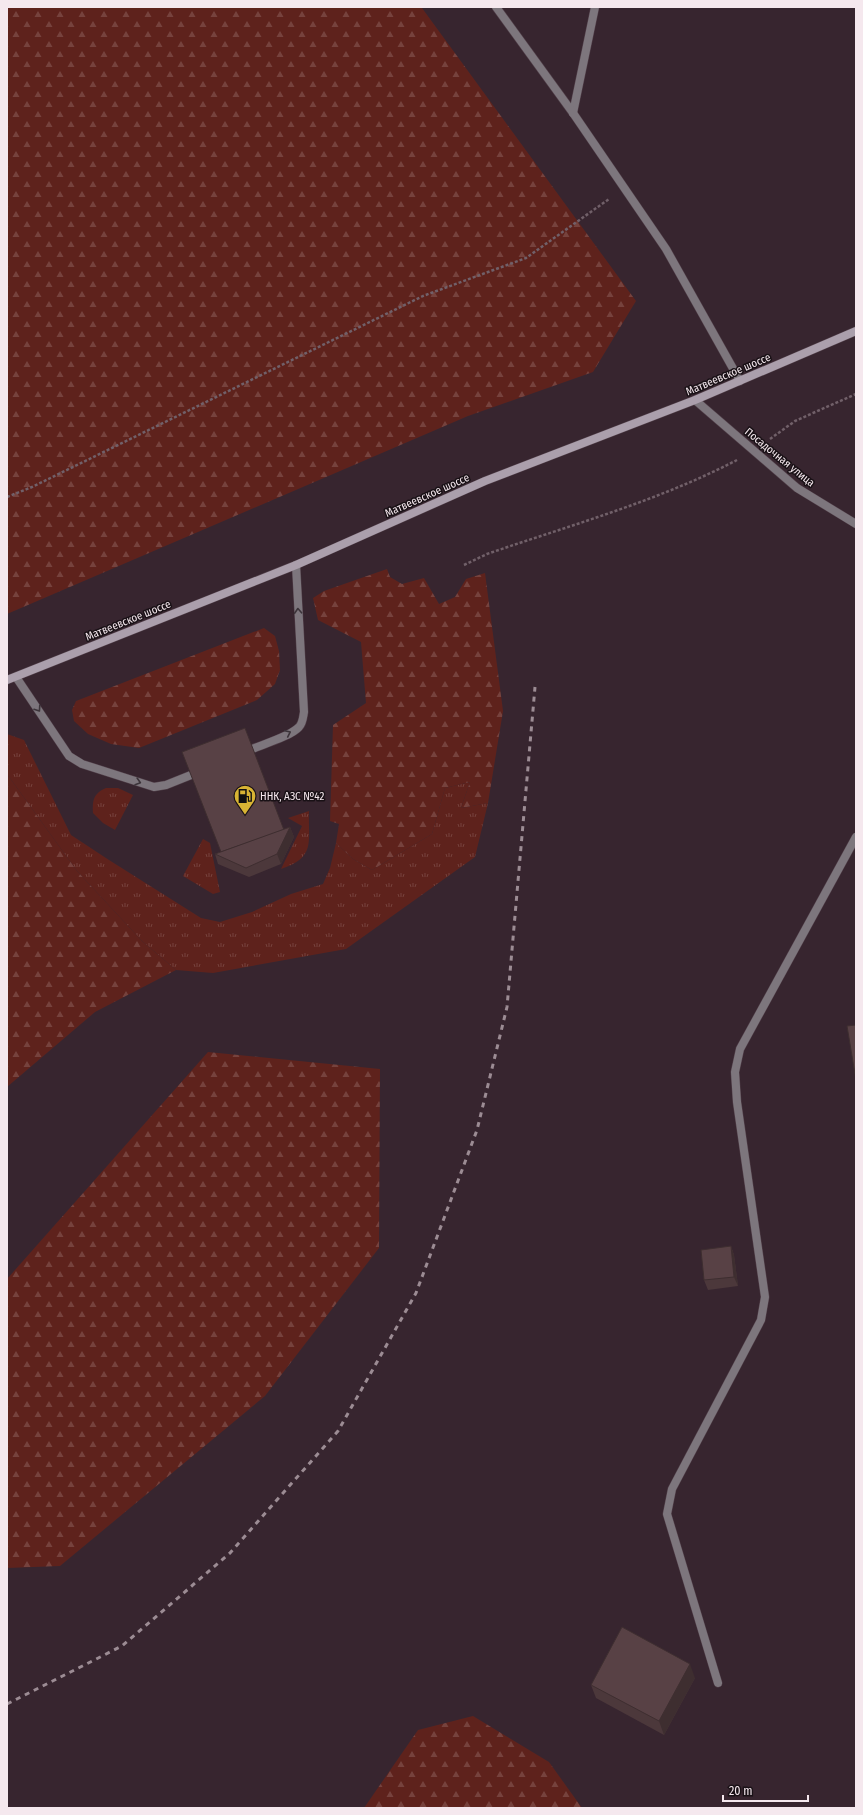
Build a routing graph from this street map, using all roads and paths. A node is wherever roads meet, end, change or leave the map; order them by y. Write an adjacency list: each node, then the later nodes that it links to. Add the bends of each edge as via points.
1 (496, 7): 3 (street)
2 (595, 7): 3 (street)
3 (573, 113): 4 (street)
4 (625, 188): 6 (street, via 666,249); 10 (path, via 526,258 423,296)
5 (856, 331): 6 (main road, Матвеевское шоссе)
6 (740, 381): 8 (main road, Матвеевское шоссе)
7 (856, 394): 9 (path, via 795,421)
8 (695, 400): 9 (street, Посадочная улица); 12 (main road, Матвеевское шоссе, via 485,481)
9 (754, 451): 11 (street, Посадочная улица, via 797,488); 13 (path, via 710,474 650,498 488,554)
10 (7, 497)
11 (856, 524)
12 (296, 565): 14 (main road, Матвеевское шоссе); 16 (street, one-way to 12, via 293,732 303,720)
13 (464, 565)
14 (16, 677): 15 (main road, Матвеевское шоссе); 17 (street, one-way to 17, via 70,756 82,764 154,786 166,785)
15 (7, 680)
16 (252, 749)
17 (191, 775)
18 (856, 837): 19 (street, via 740,1049 735,1072 765,1297 761,1320 672,1489 667,1514)
19 (718, 1683)

